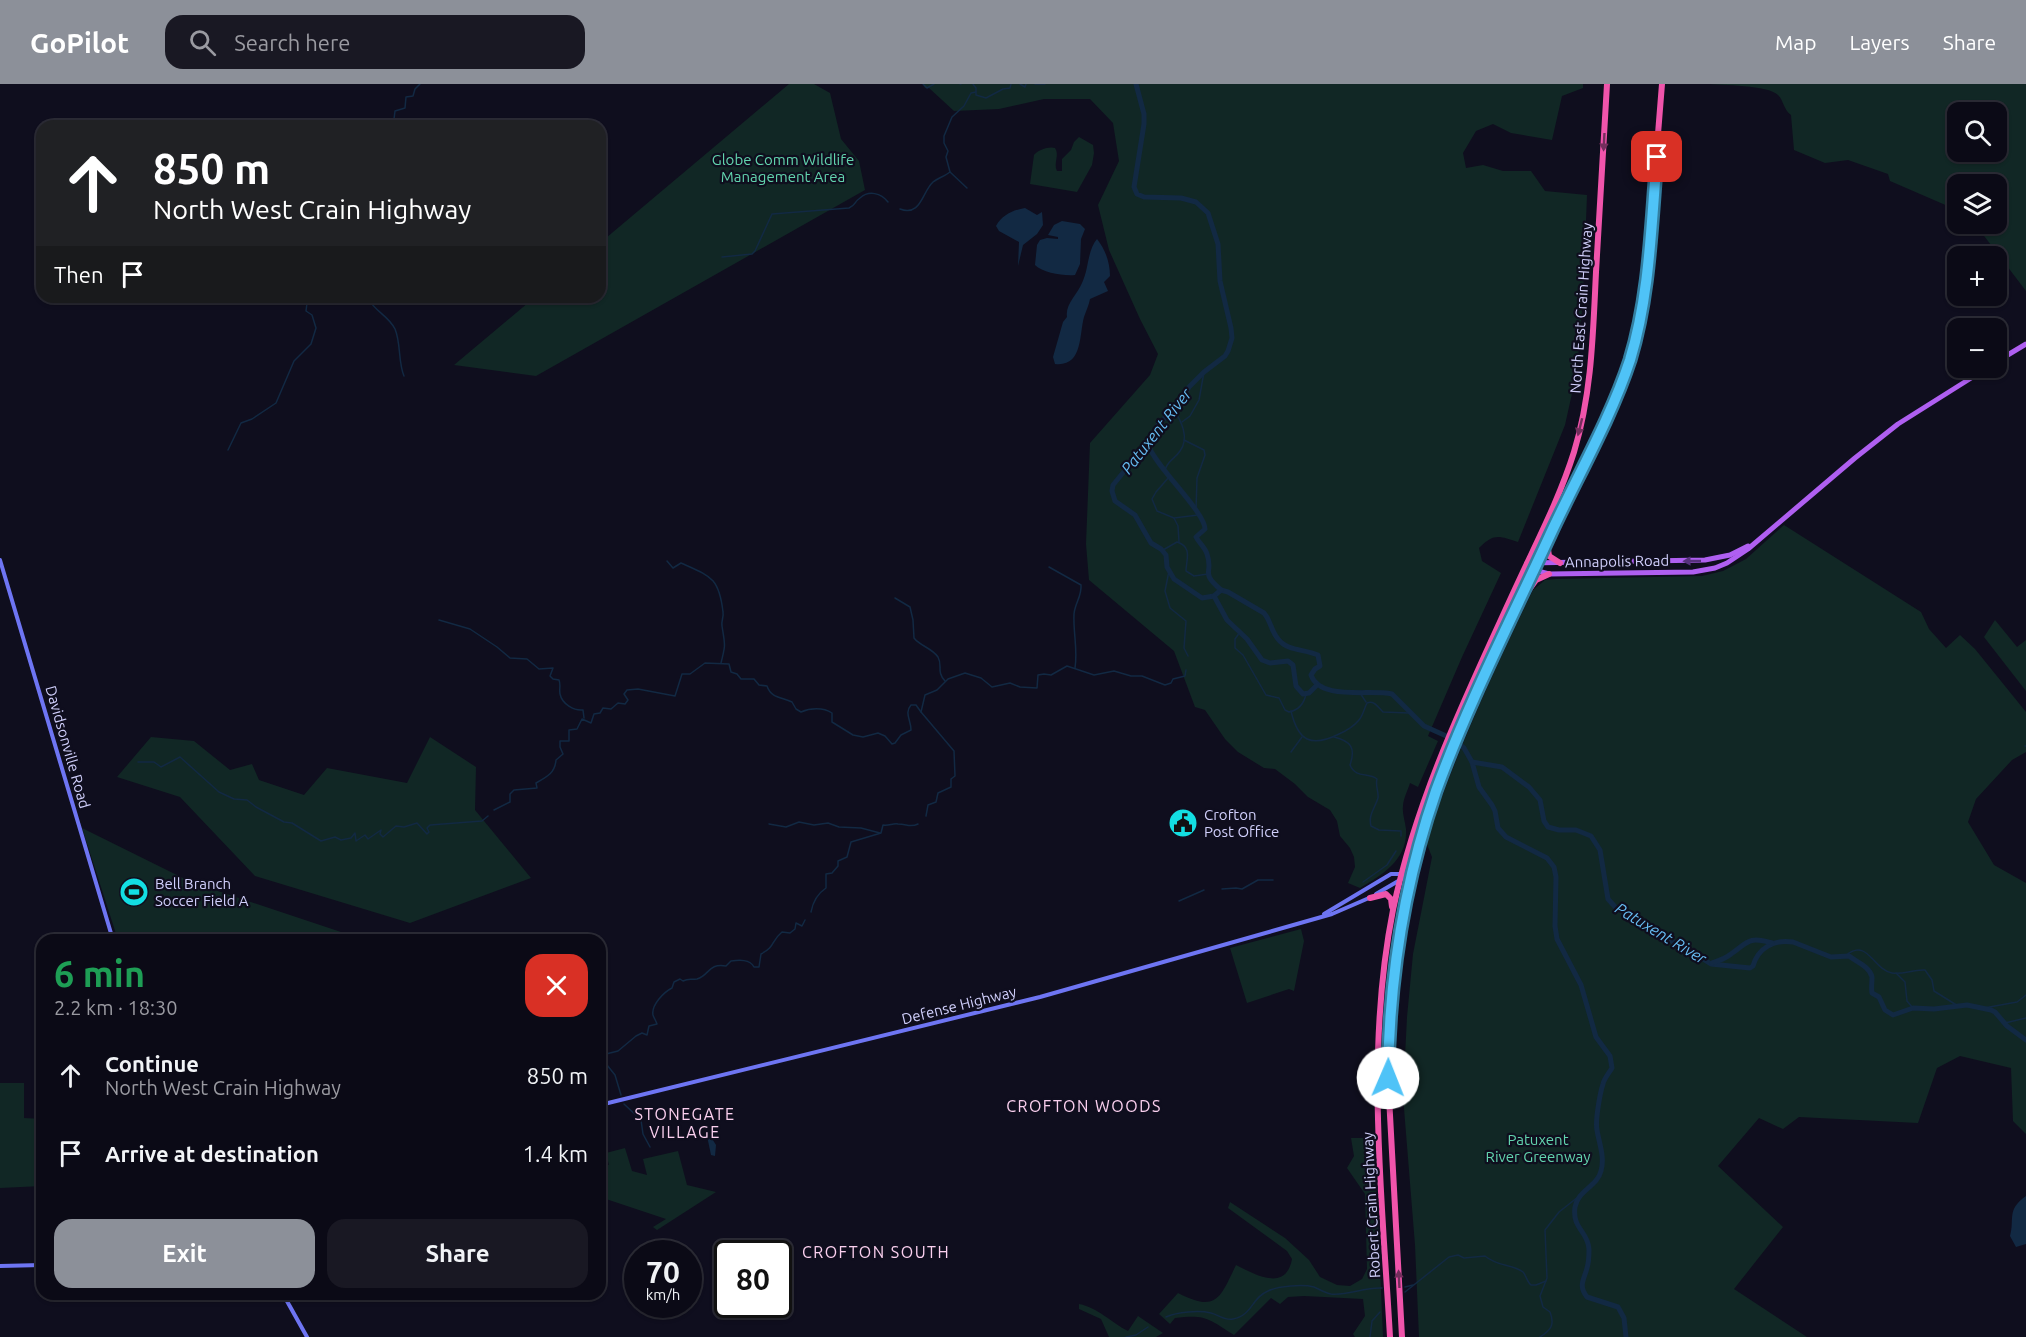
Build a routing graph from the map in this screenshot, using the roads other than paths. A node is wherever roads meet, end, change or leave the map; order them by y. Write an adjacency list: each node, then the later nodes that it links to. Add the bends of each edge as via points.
1 (1607, 84): 9 (highway, North East Crain Highway, one-way to 9, via 1589,387 1565,478)
2 (1662, 84): 7 (highway, via 1648,266 1635,341 1618,390)
3 (2026, 344): 4 (main road)
4 (2007, 355)
5 (1971, 378): 6 (main road, Annapolis Road, via 1898,424)
6 (1765, 535): 10 (main road, Annapolis Road, one-way to 10, via 1737,552 1710,560); 12 (main road, Annapolis Road, via 1732,560 1705,570)
7 (1547, 542): 10 (highway, via 1549,556); 11 (highway)
8 (0, 560): 21 (main road, Davidsonville Road)
9 (1527, 563): 11 (main road, Annapolis Road); 14 (highway, North East Crain Highway)
10 (1560, 563): 11 (main road, Annapolis Road)
11 (1535, 567): 12 (main road, Annapolis Road); 13 (highway)
12 (1549, 574): 13 (highway, via 1531,585)
13 (1507, 628): 15 (highway, Robert Crain Highway, via 1449,758)
14 (1454, 722): 16 (highway, Robert Crain Highway, via 1418,814)
15 (1414, 867): 16 (main road, Defense Highway); 17 (highway, Robert Crain Highway)
16 (1403, 877): 17 (highway); 18 (main road, Defense Highway); 19 (highway, Robert Crain Highway); 20 (main road, Defense Highway, via 1391,874)
17 (1410, 884): 28 (highway, Robert Crain Highway, one-way to 17, via 1388,1063 1394,975)
18 (1370, 898): 19 (highway, via 1389,895); 20 (main road, Defense Highway)
19 (1393, 911): 26 (highway, Robert Crain Highway, via 1381,991 1377,1078)
20 (1320, 916): 22 (main road, Defense Highway, via 1040,997)
21 (111, 934)
22 (606, 1104)
23 (36, 1264): 24 (main road)
24 (0, 1266)
25 (286, 1300): 27 (main road)
26 (1390, 1334): 28 (highway, via 1398,1331)
27 (307, 1337)
28 (1401, 1337)

